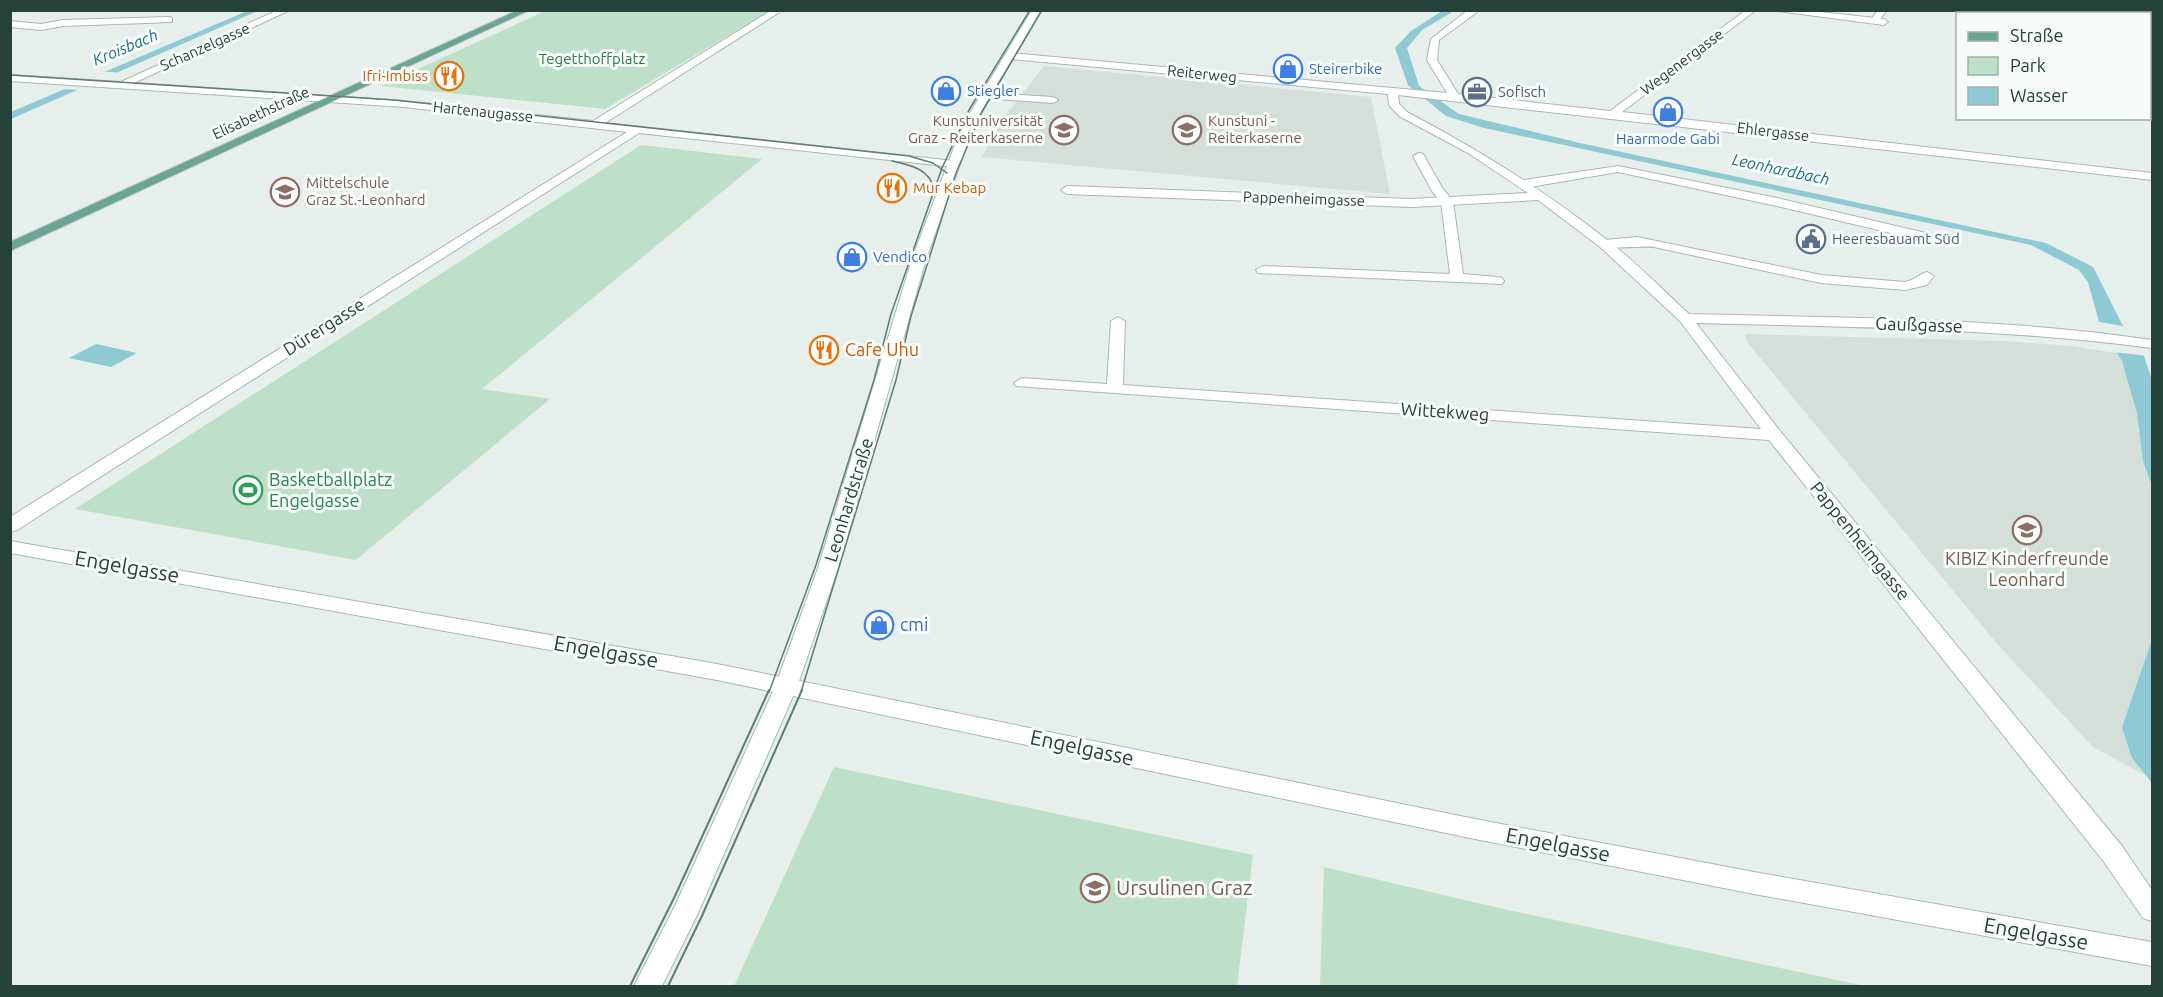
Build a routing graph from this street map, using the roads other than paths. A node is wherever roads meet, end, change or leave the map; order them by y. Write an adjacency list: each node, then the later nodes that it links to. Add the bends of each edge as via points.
1 (286, 10): 15 (street, Schanzelgasse)
2 (526, 10): 19 (main road, Elisabethstraße)
3 (779, 10): 22 (street)
4 (1037, 10): 13 (street, Leonhardstraße)
5 (1476, 10): 18 (street, via 1435,39 1432,60)
6 (1752, 10): 21 (street, Wegenergasse)
7 (1774, 10): 10 (street)
8 (1883, 10): 10 (street)
9 (169, 20): 12 (street, via 41,27)
10 (1874, 21): 11 (street)
11 (1884, 22)
12 (10, 24)
13 (1010, 56): 16 (street, Reiterweg); 17 (street, Leonhardstraße)
14 (10, 78): 15 (street, Hartenaugasse)
15 (124, 84): 19 (street, Hartenaugasse)
16 (1401, 92): 18 (street, Ehlergasse); 27 (street, Pappenheimgasse, via 1394,105 1403,114 1472,150)
17 (987, 96): 20 (street); 25 (street, Leonhardstraße, via 975,113)
18 (1454, 96): 21 (street, Ehlergasse)
19 (334, 98): 22 (street, Hartenaugasse); 33 (main road, Elisabethstraße)
20 (1053, 100)
21 (1613, 114): 26 (street, Ehlergasse)
22 (597, 124): 23 (street, Hartenaugasse)
23 (638, 129): 25 (street, Hartenaugasse); 44 (street, Dürergasse)
24 (1419, 156): 30 (street)
25 (954, 164): 46 (street, Leonhardstraße, via 901,316 828,568)
26 (2152, 176)
27 (1524, 184): 29 (street, Pappenheimgasse); 31 (street, via 1618,169)
28 (1067, 190): 30 (street, Pappenheimgasse, via 1411,203)
29 (1541, 196): 30 (street, Pappenheimgasse); 32 (street, Pappenheimgasse)
30 (1448, 201): 36 (street)
31 (1941, 241)
32 (1605, 244): 35 (street, via 1654,243 1821,279 1905,286 1922,282); 38 (street, Pappenheimgasse)
33 (10, 247)
34 (1263, 270): 36 (street)
35 (1927, 276)
36 (1457, 278): 37 (street)
37 (1497, 280)
38 (1685, 318): 40 (street, Gaußgasse, via 1988,327); 43 (street, Pappenheimgasse)
39 (1118, 321): 42 (street)
40 (2152, 344)
41 (1022, 383): 42 (street, Wittekweg)
42 (1115, 389): 43 (street, Wittekweg)
43 (1774, 435): 47 (street, Pappenheimgasse, via 2113,854)
44 (10, 526)
45 (10, 547): 46 (street, Engelgasse)
46 (786, 687): 48 (street, Engelgasse, via 1492,833); 49 (street, Leonhardstraße)
47 (2152, 910)
48 (2152, 954)
49 (648, 987)

